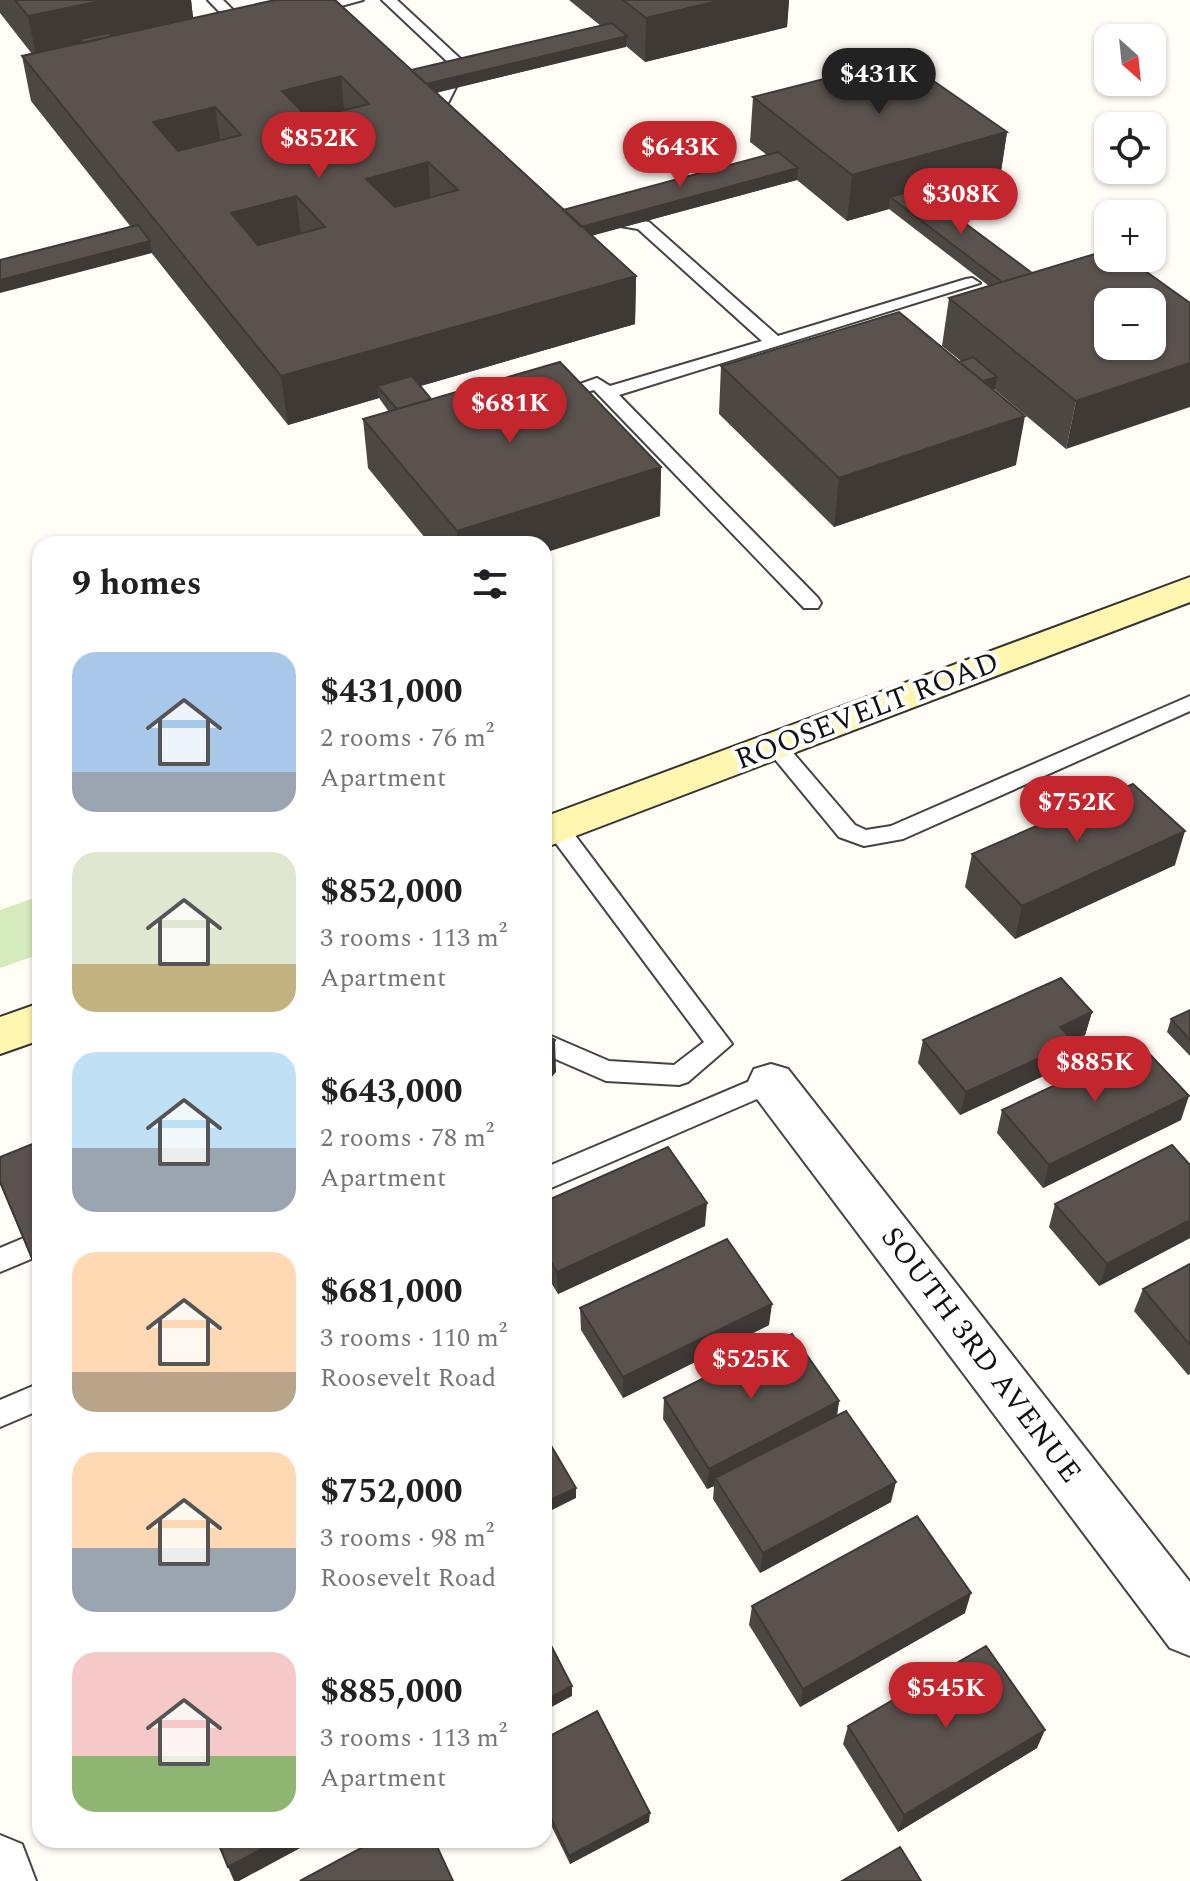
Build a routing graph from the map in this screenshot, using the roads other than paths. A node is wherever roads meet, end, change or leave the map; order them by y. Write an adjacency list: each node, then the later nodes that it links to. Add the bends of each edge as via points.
1 (215, 0): 5 (lane, via 234,27)
2 (356, 0): 4 (lane)
3 (389, 0): 6 (lane, via 460,65 436,112)
4 (299, 13)
5 (270, 19)
6 (459, 134)
7 (584, 216): 9 (lane, via 643,225)
8 (972, 283): 9 (lane)
9 (774, 342): 10 (lane)
10 (606, 393): 11 (lane, via 597,383); 13 (lane)
11 (536, 401)
12 (1190, 589): 15 (main road, ROOSEVELT ROAD)
13 (811, 603)
14 (1190, 703): 15 (lane, via 895,833 864,838 847,831)
15 (775, 746): 16 (main road, ROOSEVELT ROAD)
16 (552, 830)
17 (552, 834): 20 (lane, via 719,1044 679,1075 606,1071)
18 (32, 1024): 19 (main road)
19 (0, 1036)
20 (552, 1047)
21 (771, 1082): 22 (lane); 27 (street, SOUTH 3RD AVENUE)
22 (552, 1177)
23 (26, 1249): 24 (lane)
24 (0, 1260)
25 (32, 1400): 26 (lane)
26 (0, 1414)
27 (1190, 1628)
28 (0, 1866): 29 (street)
29 (5, 1881)

